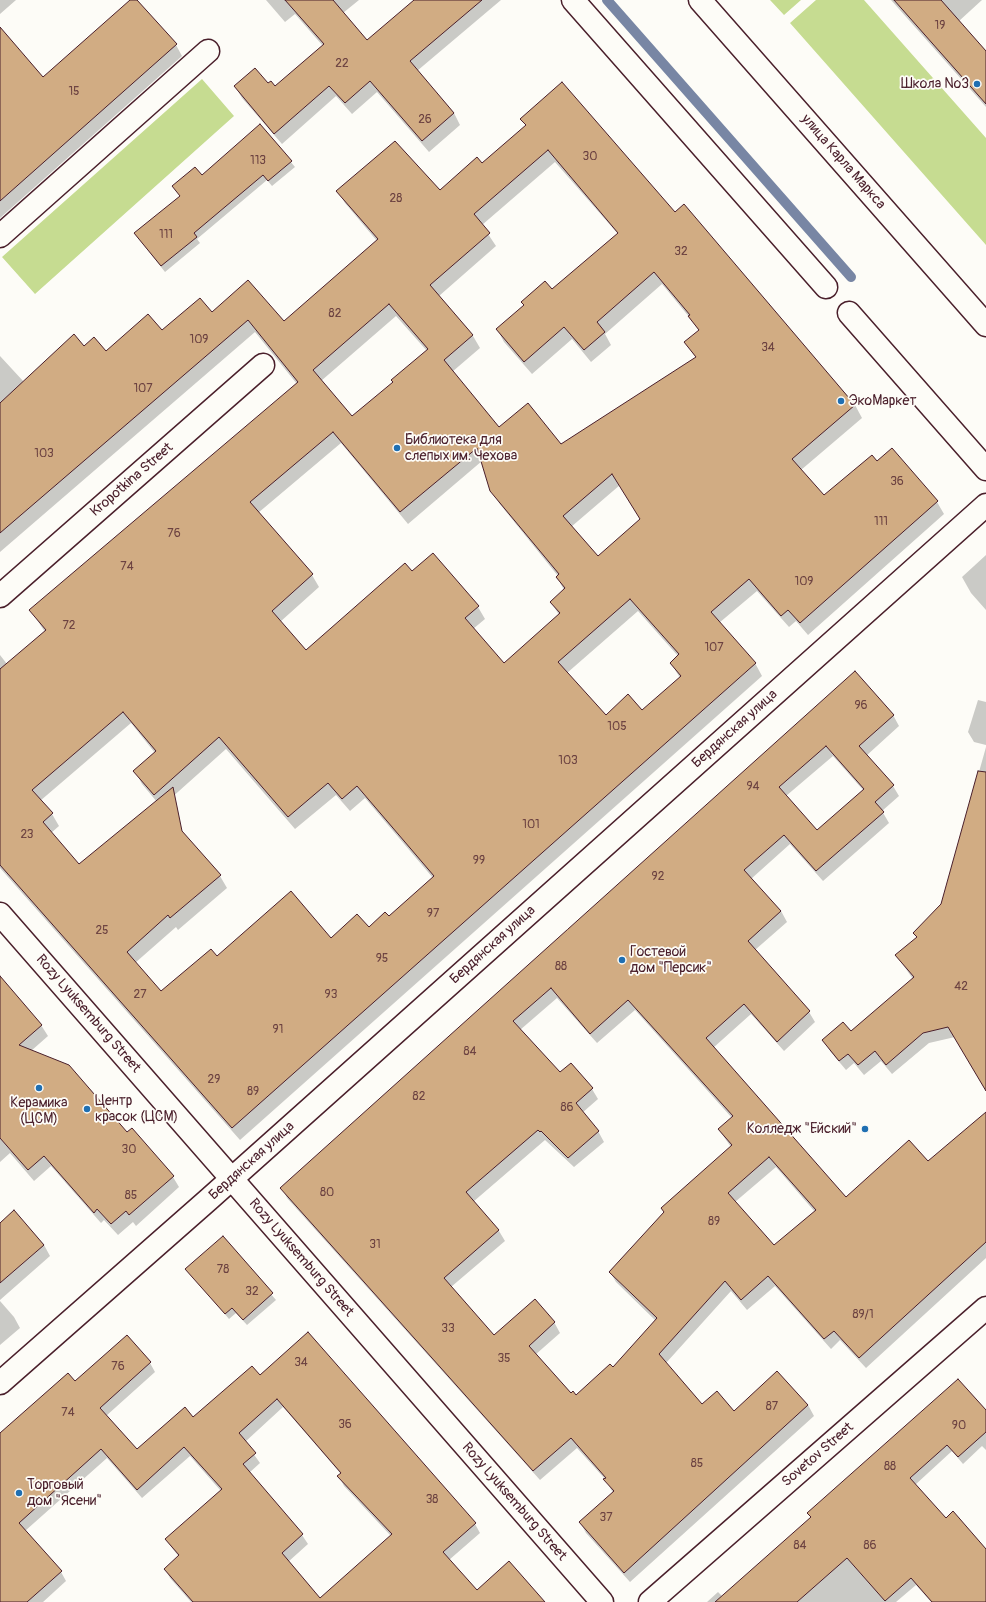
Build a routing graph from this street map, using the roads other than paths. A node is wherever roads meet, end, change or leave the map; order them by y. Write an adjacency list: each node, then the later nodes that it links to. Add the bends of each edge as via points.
1 (573, 0): 5 (street)
2 (700, 0): 7 (street, улица Карла Маркса)
3 (208, 51): 4 (street)
4 (0, 236)
5 (826, 287)
6 (849, 313): 9 (street)
7 (986, 325)
8 (263, 365): 11 (street, Kropotkina Street)
9 (986, 469)
10 (986, 505): 13 (street, Бердянская улица)
11 (0, 596)
12 (0, 914): 13 (street, Rozy Lyuksemburg Street)
13 (232, 1179): 15 (street, Бердянская улица); 16 (street, Rozy Lyuksemburg Street)
14 (986, 1308): 17 (street, Sovetov Street)
15 (0, 1383)
16 (602, 1602)
17 (650, 1602)

